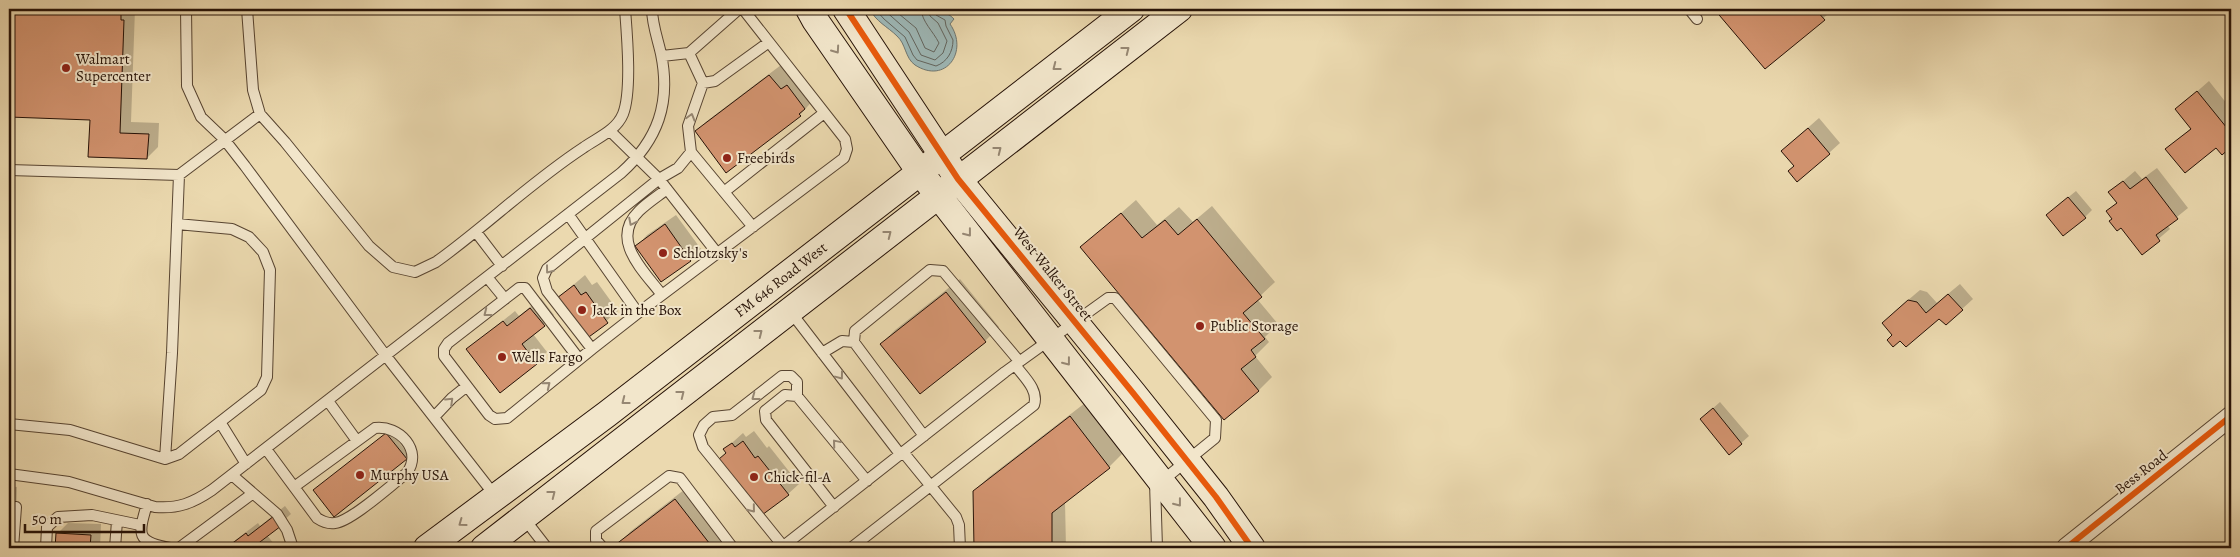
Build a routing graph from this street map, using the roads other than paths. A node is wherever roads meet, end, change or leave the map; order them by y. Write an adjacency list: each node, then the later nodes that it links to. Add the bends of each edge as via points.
1 (186, 9): 20 (lane, via 187,86 201,117)
2 (247, 9): 18 (lane, via 252,90)
3 (626, 9): 19 (lane, via 627,97 622,116)
4 (652, 9): 15 (lane)
5 (738, 9): 14 (lane)
6 (743, 9): 13 (lane)
7 (810, 9): 25 (main road, one-way to 25)
8 (846, 9): 22 (main road, West Walker Street)
9 (1131, 9): 22 (main road, FM 646 Road West, one-way to 22)
10 (1179, 9): 28 (main road, FM 646 Road West, one-way to 10)
11 (1690, 9): 12 (lane)
12 (1697, 19)
13 (770, 42): 16 (lane, via 715,81); 17 (lane)
14 (689, 53): 15 (lane); 16 (lane)
15 (662, 56): 23 (lane, via 665,78 662,112 656,129)
16 (703, 83): 21 (lane, one-way to 16, via 688,126)
17 (824, 112): 30 (lane); 34 (lane, via 845,139 847,149 844,158)
18 (260, 114): 20 (lane); 35 (lane, via 369,246 393,267 415,272 436,262)
19 (610, 131): 23 (lane); 35 (lane, via 559,163)
20 (224, 139): 26 (lane); 49 (lane)
21 (691, 152): 27 (lane, via 678,168); 30 (lane)
22 (941, 154): 25 (main road, FM 646 Road West); 28 (main road, West Walker Street)
23 (638, 158): 27 (lane); 32 (lane)
24 (9, 170): 26 (lane)
25 (920, 172): 31 (main road); 73 (main road, FM 646 Road West, one-way to 73)
26 (179, 175): 33 (lane)
27 (659, 179): 29 (lane); 36 (lane)
28 (958, 179): 31 (main road, FM 646 Road West); 44 (main road, West Walker Street)
29 (667, 189): 37 (lane); 40 (lane, one-way to 40, via 638,211 627,239 632,256)
30 (724, 192): 34 (lane)
31 (938, 195): 42 (main road, FM 646 Road West, one-way to 31); 45 (main road, one-way to 45)
32 (568, 214): 36 (lane); 38 (lane)
33 (177, 224): 57 (lane, via 232,229 249,237 263,252 270,270 267,377 261,390); 63 (lane)
34 (753, 227): 37 (lane)
35 (476, 232): 38 (lane)
36 (585, 238): 43 (lane); 47 (lane, one-way to 47, via 547,269 543,278 547,291)
37 (717, 254): 40 (lane)
38 (502, 266): 39 (lane)
39 (487, 277): 41 (lane); 49 (lane)
40 (662, 295): 43 (lane)
41 (505, 299): 50 (lane, via 518,288 524,288); 52 (lane, one-way to 52, via 444,349 444,356)
42 (790, 310): 48 (lane); 77 (main road, FM 646 Road West, one-way to 42)
43 (638, 313): 47 (lane)
44 (1075, 321): 45 (lane); 64 (main road, West Walker Street); 64 (lane, via 1108,298 1114,298 1216,420 1215,438)
45 (1050, 339): 51 (lane); 68 (main road, one-way to 68)
46 (854, 342): 48 (lane, via 842,341); 51 (lane, via 855,331 922,276 930,270 943,271); 59 (lane)
47 (592, 349): 50 (lane)
48 (822, 353): 62 (lane, one-way to 62)
49 (386, 356): 54 (lane); 56 (lane)
50 (579, 359): 52 (lane, one-way to 50, via 490,415 495,419 506,418)
51 (1017, 363): 59 (lane); 70 (lane, via 1034,390 1037,398 1034,405)
52 (467, 386): 56 (lane, one-way to 52)
53 (797, 396): 69 (lane, one-way to 53); 76 (lane, via 785,395 765,411 766,420); 82 (lane, one-way to 82, via 797,382 791,376 782,376 732,415 714,417 704,425 699,435 703,446)
54 (328, 401): 60 (lane); 61 (lane)
55 (2231, 416): 98 (street, Bess Road)
56 (434, 417): 73 (lane)
57 (220, 422): 63 (lane, via 179,454); 65 (lane)
58 (9, 424): 63 (lane, via 70,430)
59 (924, 436): 62 (lane)
60 (357, 441): 71 (lane); 71 (lane, via 375,428 394,430 407,442 413,464 407,473 349,518 337,523 325,523 317,518)
61 (266, 449): 65 (lane); 71 (lane)
62 (902, 453): 69 (lane); 70 (lane)
63 (165, 459)
64 (1188, 462): 68 (lane); 97 (main road, West Walker Street)
65 (246, 464): 67 (lane)
66 (9, 474): 74 (lane, via 69,482)
67 (232, 475): 72 (lane); 74 (lane, via 184,506 168,508)
68 (1158, 477): 95 (lane); 96 (main road, one-way to 96)
69 (867, 481): 76 (lane)
70 (930, 485): 93 (lane); 94 (lane, via 956,517)
71 (294, 487)
72 (252, 494): 87 (lane); 88 (lane, via 277,514)
73 (497, 498): 89 (main road, FM 646 Road West, one-way to 89)
74 (146, 504): 79 (lane)
75 (16, 506): 83 (lane)
76 (834, 506): 82 (lane)
77 (523, 517): 80 (main road, FM 646 Road West); 90 (lane)
78 (117, 521): 79 (lane); 84 (lane, via 92,515 58,517 48,527); 85 (lane)
79 (140, 525): 81 (lane, via 142,536)
80 (497, 542)
81 (150, 546): 86 (lane)
82 (782, 547)
83 (13, 548)
84 (46, 548)
85 (115, 548)
86 (170, 548)
87 (179, 548)
88 (293, 548)
89 (427, 548)
90 (547, 548)
91 (603, 548): 92 (lane, via 596,540 596,530 670,476 680,478)
92 (733, 548)
93 (851, 548)
94 (960, 548)
95 (1157, 548)
96 (1213, 548)
97 (1252, 548)
98 (2066, 548)

